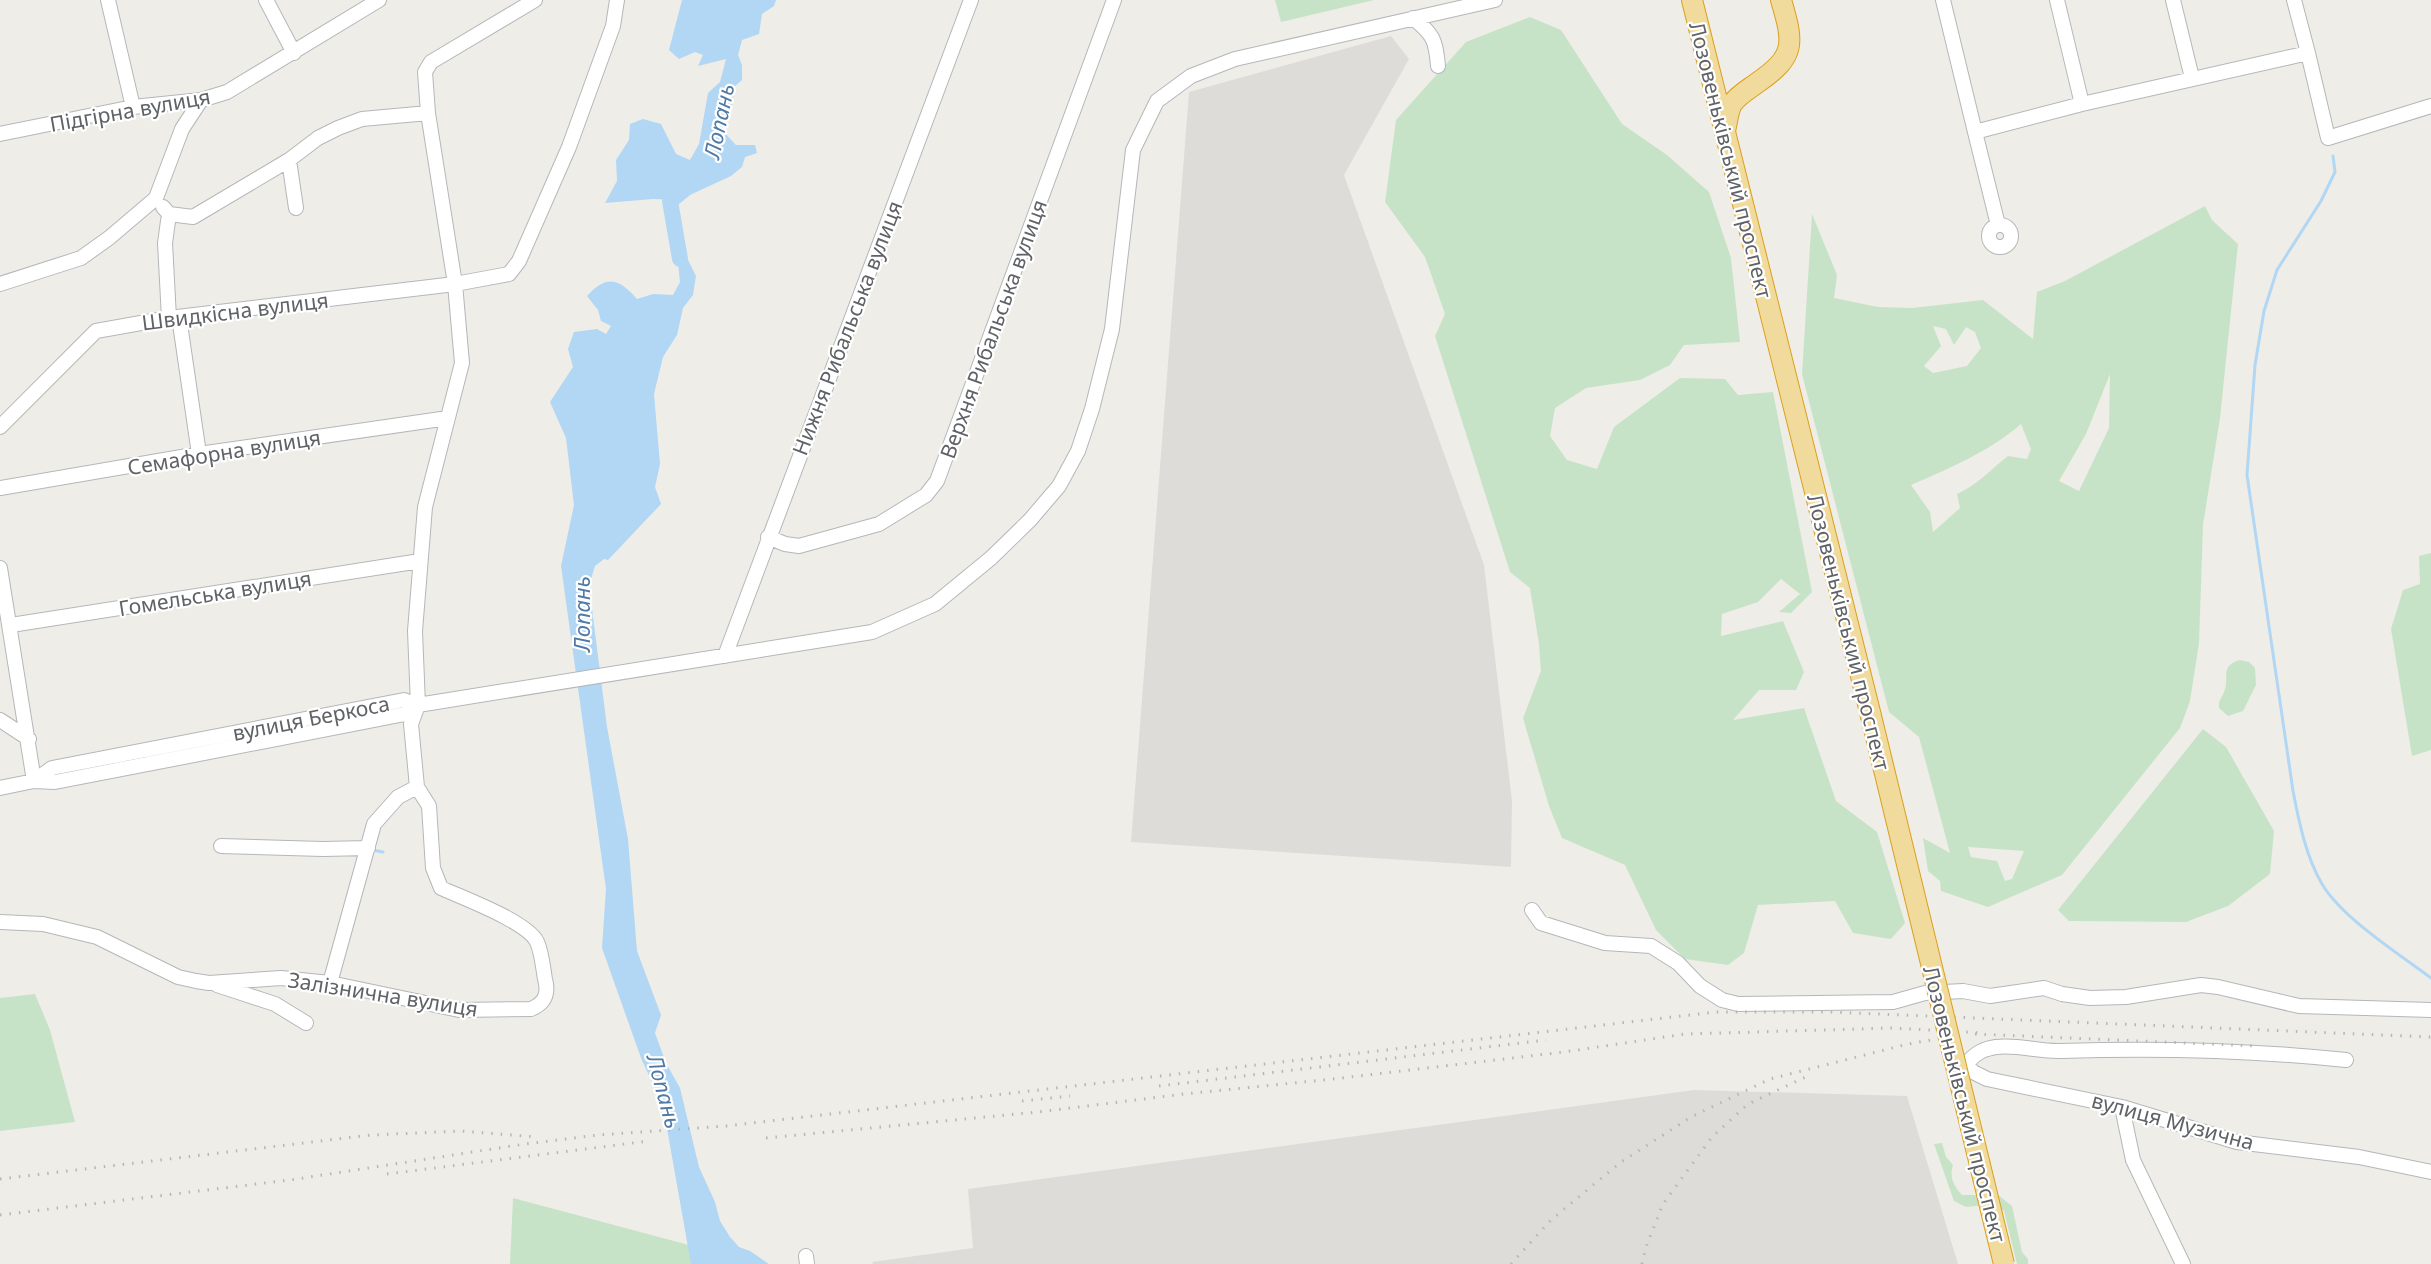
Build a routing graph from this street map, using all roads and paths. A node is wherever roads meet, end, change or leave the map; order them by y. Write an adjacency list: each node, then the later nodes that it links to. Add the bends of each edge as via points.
1 (108, 0): 23 (street)
2 (266, 0): 16 (street)
3 (379, 0): 16 (street, Підгірна вулиця)
4 (535, 0): 24 (street, via 431,62 425,72)
5 (617, 0): 34 (street, Швидкісна вулиця, via 613,26 569,147 519,261 508,274)
6 (971, 0): 40 (street, Нижня Рибальська вулиця)
7 (1114, 0): 40 (street, Верхня Рибальська вулиця, via 937,482 926,495 879,524 799,546)
8 (1495, 0): 15 (street, вулиця Беркоса)
9 (1692, 0): 26 (highway, Лозовеньківський проспект)
10 (1781, 0): 26 (highway, via 1789,34 1787,54 1776,70 1731,105)
11 (1943, 0): 25 (street)
12 (2057, 0): 21 (street)
13 (2173, 0): 19 (street)
14 (2294, 0): 17 (street)
15 (1413, 18): 18 (street, via 1428,30 1436,44); 44 (street, вулиця Беркоса, via 1235,59 1191,76 1157,101 1133,150 1112,329 1092,409 1078,451 1059,486 991,558 935,604 872,633)
16 (294, 53): 20 (street, Підгірна вулиця, via 227,92)
17 (2308, 53): 19 (street); 22 (street, via 2328,138)
18 (1438, 66)
19 (2192, 78): 21 (street)
20 (201, 100): 23 (street, Підгірна вулиця); 29 (street, via 182,129)
21 (2082, 104): 25 (street)
22 (2431, 106)
23 (133, 107): 27 (street, Підгірна вулиця)
24 (428, 113): 28 (street, via 362,119 318,138); 34 (street)
25 (1974, 132): 32 (street)
26 (1724, 133): 62 (highway, Лозовеньківський проспект, bridge)
27 (0, 134)
28 (289, 160): 30 (street); 31 (street, via 194,217)
29 (156, 198): 31 (street); 33 (street, via 81,258)
30 (296, 208)
31 (169, 214): 35 (street, via 165,243)
32 (1998, 225)
33 (0, 284)
34 (455, 284): 35 (street, Швидкісна вулиця); 36 (street, via 462,363)
35 (174, 317): 37 (street, Швидкісна вулиця, via 96,331); 38 (street)
36 (448, 418): 38 (street, Семафорна вулиця); 41 (street, via 425,507)
37 (0, 427)
38 (199, 454): 39 (street, Семафорна вулиця)
39 (0, 488)
40 (768, 537): 44 (street, Нижня Рибальська вулиця)
41 (420, 561): 43 (street, Гомельська вулиця); 45 (street, via 415,631)
42 (0, 568): 43 (street)
43 (11, 625): 47 (street)
44 (725, 656): 45 (street, вулиця Беркоса)
45 (418, 705): 48 (street, вулиця Беркоса, via 404,700 52,768); 49 (street, via 411,724)
46 (0, 720): 47 (street)
47 (29, 739): 48 (street)
48 (34, 781): 50 (street, вулиця Беркоса)
49 (417, 787): 52 (street, via 398,797 374,824); 56 (street, Залізнична вулиця, via 429,806 433,868 441,888 525,927 537,942 546,997 531,1009 459,1010)
50 (0, 788)
51 (221, 846): 52 (street)
52 (367, 850): 56 (street)
53 (1532, 910): 57 (street, via 1541,923 1605,943 1651,946 1678,963 1700,986 1722,1000 1738,1004 1893,1002 1925,993 1964,991 1990,996 2044,988 2090,998 2126,997 2200,985 2299,1006)
54 (0, 922): 55 (street, Залізнична вулиця, via 43,924 96,936 177,977)
55 (209, 983): 56 (street, Залізнична вулиця, via 280,978); 58 (street, via 275,1004)
56 (330, 983)
57 (2431, 1010)
58 (306, 1023)
59 (2346, 1060): 60 (street, вулиця Музична, via 2185,1049 2058,1051 1999,1047 1978,1052 1969,1061 1973,1072 1987,1079)
60 (2122, 1107): 61 (street, вулиця Музична, via 2237,1142 2359,1157); 63 (street, via 2133,1160)
61 (2431, 1172)
62 (2004, 1264)
63 (2184, 1264)

